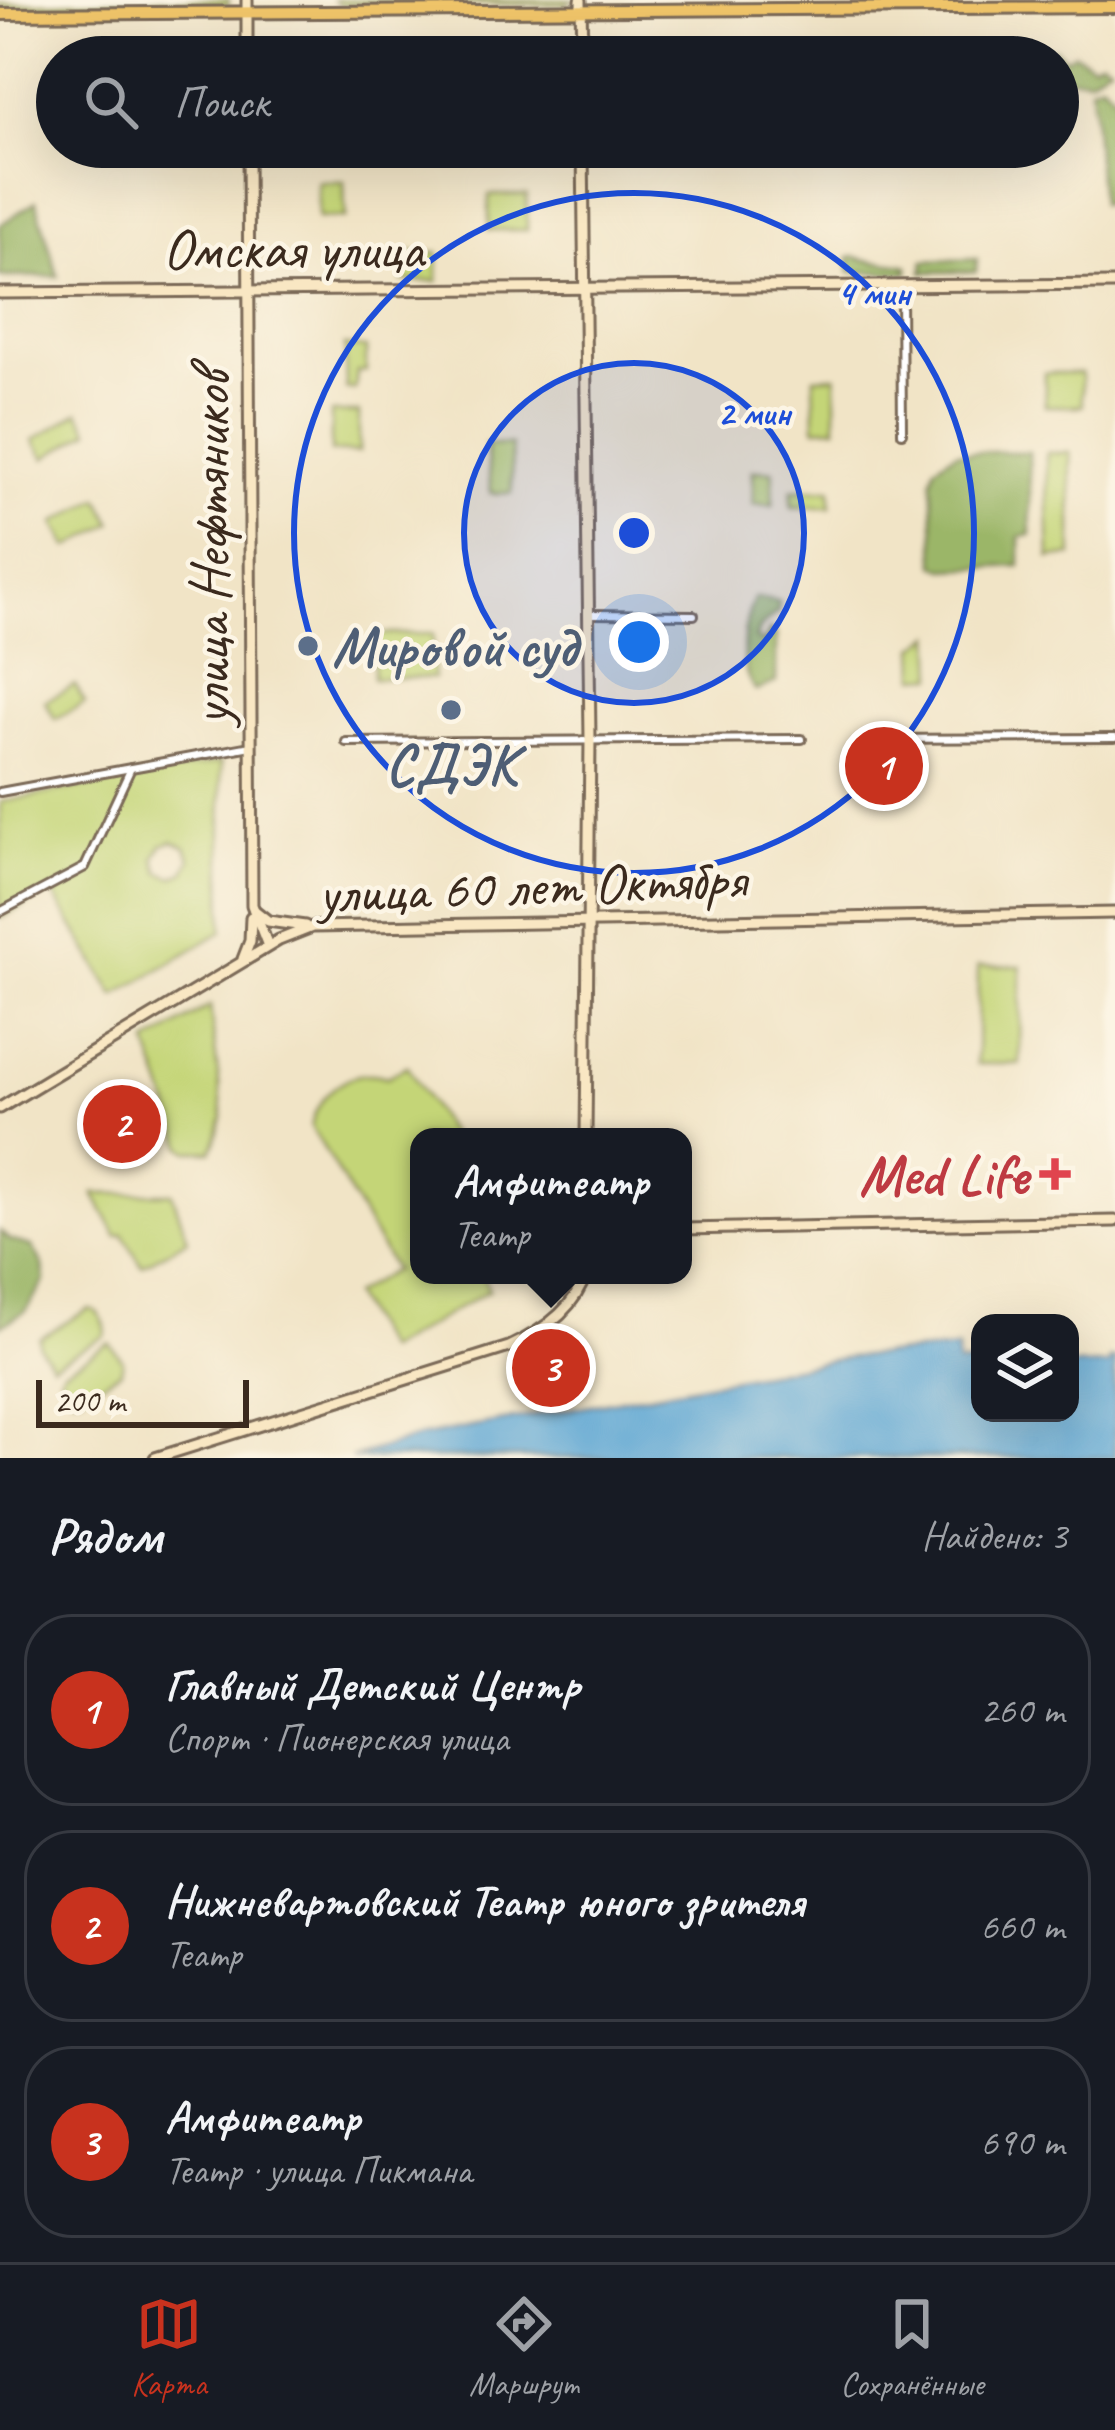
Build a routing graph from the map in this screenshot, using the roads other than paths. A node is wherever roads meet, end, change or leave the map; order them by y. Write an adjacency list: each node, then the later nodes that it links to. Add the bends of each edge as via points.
1 (924, 3): 2 (main road); 6 (main road)
2 (763, 4): 3 (main road)
3 (581, 5): 5 (main road); 8 (main road)
4 (247, 6): 5 (main road); 7 (main road)
5 (331, 6)
6 (1115, 7)
7 (0, 14)
8 (582, 36)
9 (248, 168): 14 (main road, улица Нефтяников)
10 (583, 168): 13 (main road)
11 (1115, 284): 12 (main road, Омская улица)
12 (902, 285): 13 (main road, Омская улица); 16 (street)
13 (585, 288): 14 (main road, Омская улица); 17 (main road)
14 (250, 289): 15 (main road, Омская улица); 24 (main road, улица Нефтяников)
15 (0, 293)
16 (902, 433)
17 (586, 614): 18 (street); 22 (main road)
18 (694, 615)
19 (1115, 738): 21 (street)
20 (802, 739): 22 (street)
21 (863, 739)
22 (590, 740): 23 (street); 30 (main road)
23 (346, 742)
24 (251, 746): 25 (street); 27 (main road, улица Нефтяников)
25 (131, 768): 26 (street); 28 (street, via 85,867)
26 (0, 792)
27 (251, 905): 31 (main road, via 268,921); 32 (main road, улица Нефтяников); 33 (main road, via 250,941)
28 (0, 912)
29 (1115, 913): 30 (main road, улица 60 лет Октября)
30 (590, 921): 31 (main road, улица 60 лет Октября); 35 (main road)
31 (312, 927): 32 (main road, улица 60 лет Октября)
32 (268, 946): 33 (main road, улица 60 лет Октября)
33 (237, 966): 34 (main road, улица 60 лет Октября)
34 (0, 1108)
35 (586, 1128)
36 (1115, 1221): 37 (main road)
37 (692, 1228)
38 (582, 1284): 39 (main road, via 545,1326 497,1352)
39 (154, 1458)

